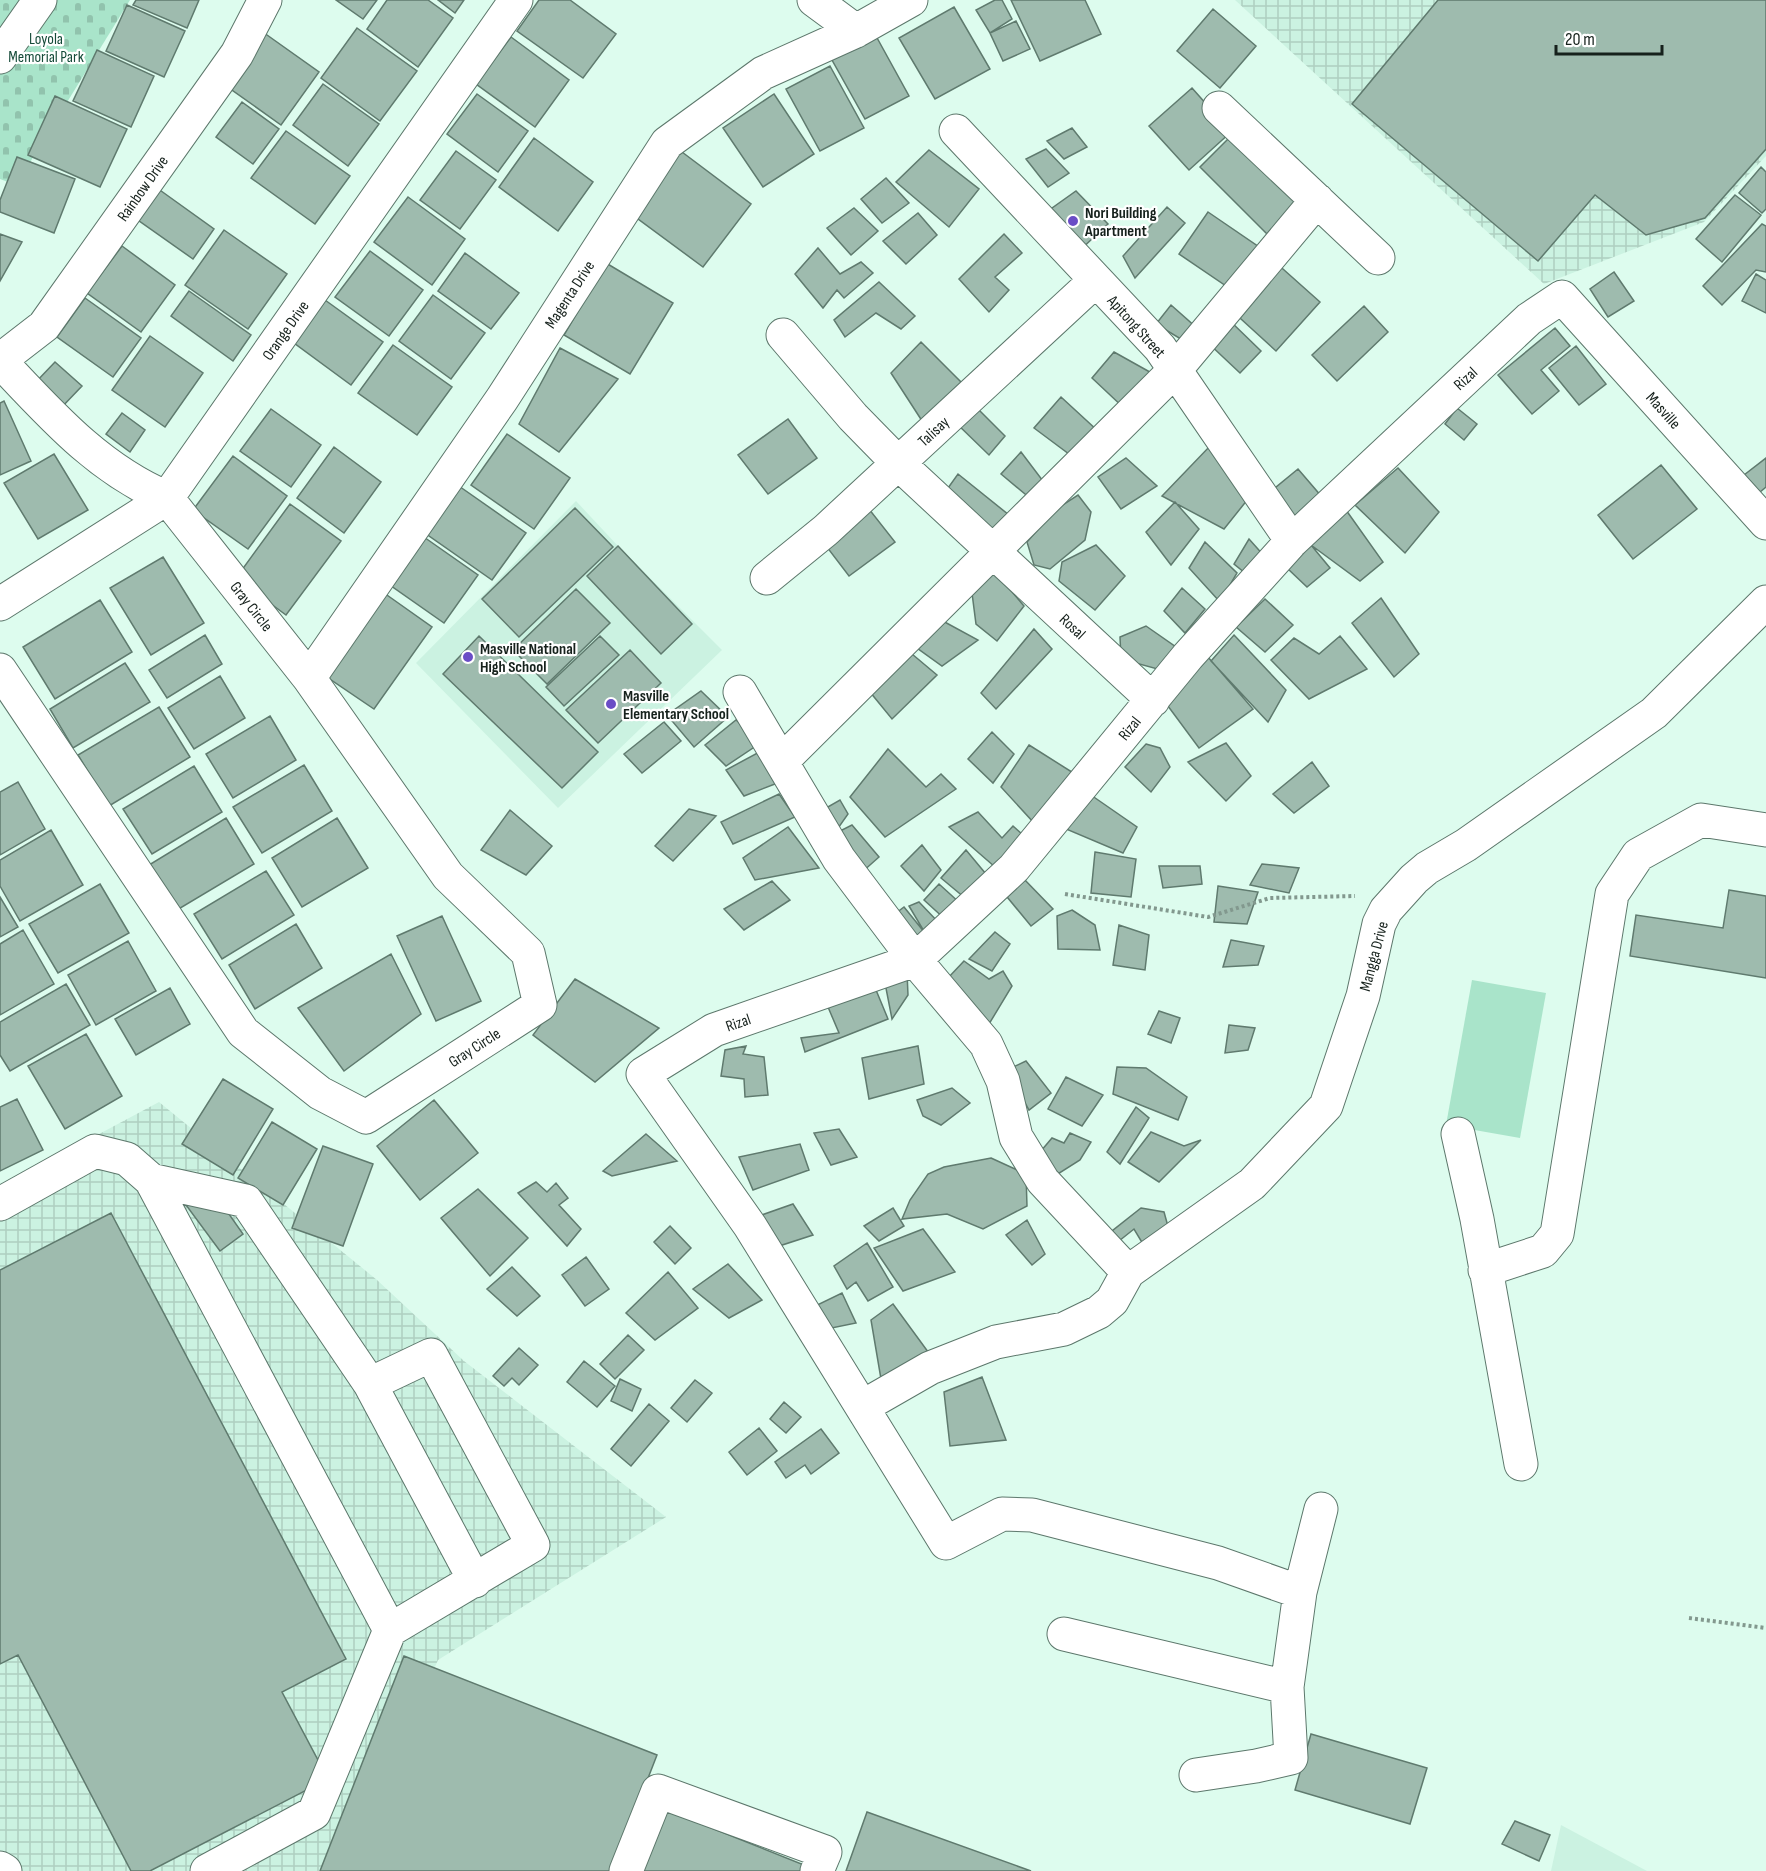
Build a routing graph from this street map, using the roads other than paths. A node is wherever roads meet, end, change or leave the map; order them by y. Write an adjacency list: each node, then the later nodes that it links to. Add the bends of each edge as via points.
1 (40, 0): 7 (street)
2 (265, 0): 15 (street, Rainbow Drive, via 237,54 44,326)
3 (516, 0): 18 (street, Orange Drive)
4 (814, 0): 6 (street)
5 (911, 0): 6 (street, Magenta Drive)
6 (856, 30): 26 (street, Magenta Drive, via 763,74 667,143 502,399)
7 (0, 57)
8 (1219, 108): 10 (street)
9 (956, 131): 12 (street, Apitong Street)
10 (1317, 200): 11 (street); 16 (street)
11 (1378, 258)
12 (1096, 280): 16 (street, Apitong Street, via 1160,348); 17 (street, Talisay)
13 (1562, 297): 19 (street, Masville); 20 (street, Rizal, via 1529,318)
14 (783, 335): 17 (street, Rosal)
15 (0, 361): 18 (street, via 68,433 105,464)
16 (1175, 370): 20 (street, Apitong Street); 21 (street)
17 (898, 463): 21 (street, Rosal); 22 (street, Talisay)
18 (167, 498): 24 (street, Orange Drive); 26 (street, Gray Circle)
19 (1766, 523)
20 (1292, 541): 28 (street, Rizal)
21 (993, 552): 28 (street, Rosal); 29 (street)
22 (767, 578)
23 (1766, 602): 36 (street, Mangga Drive, via 1654,713 1414,879 1378,924 1363,996 1326,1106 1252,1184)
24 (0, 604)
25 (0, 670): 26 (street, Gray Circle, via 243,1032 320,1093 366,1116 540,1005 528,953 448,876)
26 (309, 678)
27 (740, 692): 29 (street)
28 (1152, 700): 31 (street, Rizal, via 1014,868)
29 (782, 761): 31 (street, via 839,859)
30 (1766, 830): 35 (street, via 1701,820 1638,855 1612,894 1557,1234 1543,1251)
31 (915, 960): 36 (street, via 986,1044 1003,1081 1016,1137 1042,1180); 38 (street, Rizal, via 714,1030 643,1074 750,1226)
32 (1458, 1134): 35 (street)
33 (151, 1180): 34 (street, via 127,1159 95,1151); 37 (street, via 246,1201); 43 (street)
34 (0, 1204)
35 (1485, 1270): 39 (street)
36 (1128, 1272): 38 (street, Mangga Drive, via 1112,1300 1099,1312 1064,1329 996,1342 930,1368)
37 (370, 1384): 41 (street); 41 (street, via 431,1355 533,1545)
38 (862, 1407): 42 (street, via 946,1543 1002,1514 1032,1515 1218,1563)
39 (1521, 1464)
40 (1321, 1509): 42 (street)
41 (475, 1581): 43 (street)
42 (1300, 1592): 45 (street)
43 (390, 1630): 49 (street, via 314,1813)
44 (1064, 1634): 45 (street)
45 (1287, 1687): 46 (street, via 1291,1758)
46 (1196, 1774)
47 (0, 1868): 48 (street)
48 (5, 1871)
49 (207, 1871)
50 (626, 1871): 51 (street, via 658,1791 825,1852)
51 (817, 1871)

